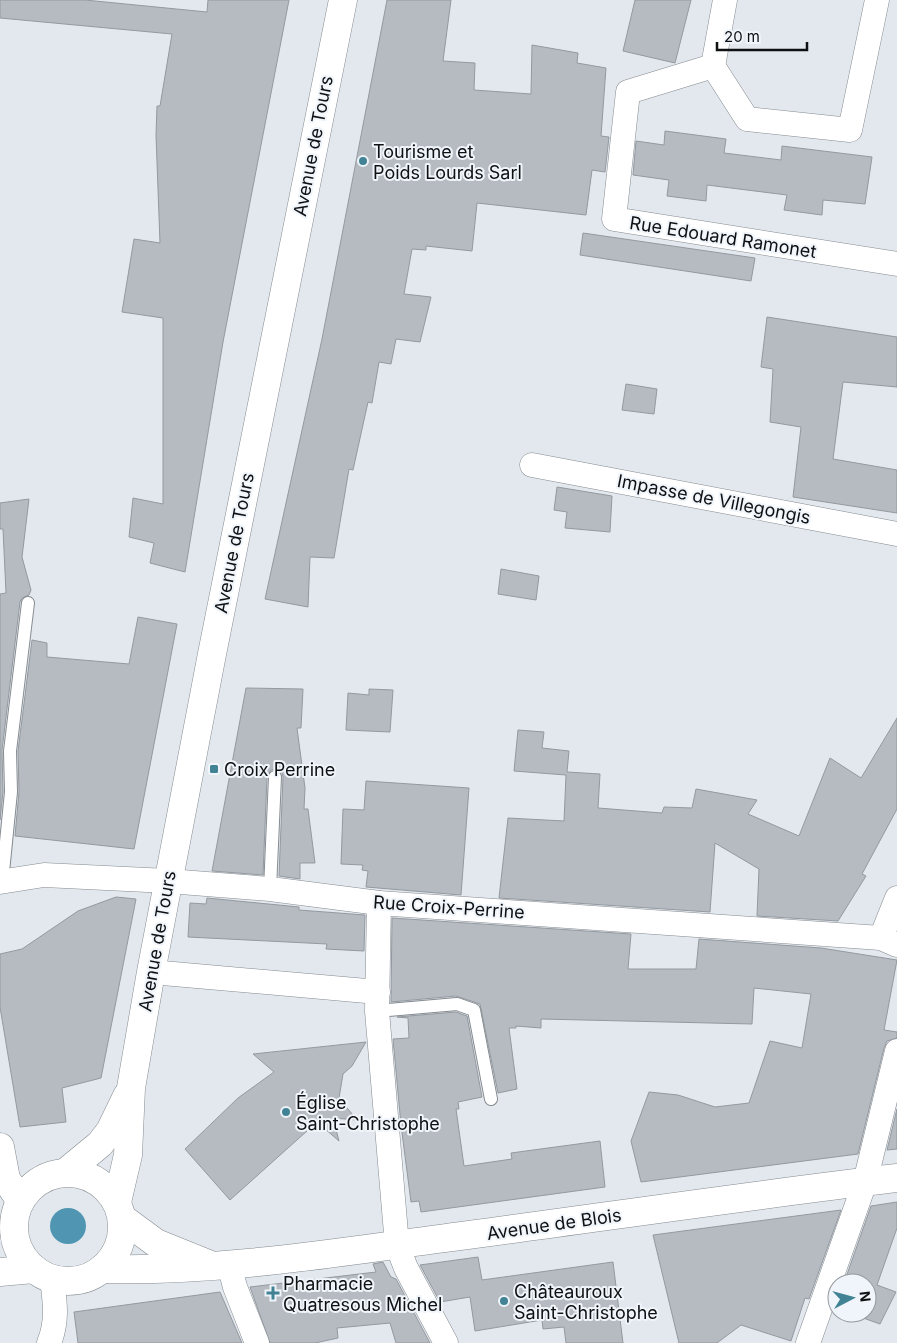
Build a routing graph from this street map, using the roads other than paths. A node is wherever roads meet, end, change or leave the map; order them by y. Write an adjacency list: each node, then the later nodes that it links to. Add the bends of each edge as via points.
1 (343, 0): 10 (main road, Avenue de Tours)
2 (725, 0): 4 (street)
3 (876, 0): 4 (street, via 850,130 747,119)
4 (713, 66): 5 (street, Rue Edouard Ramonet, via 628,92 614,219)
5 (897, 264)
6 (532, 465): 7 (street, Impasse de Villegongis)
7 (897, 534)
8 (28, 603): 11 (lane, via 10,751 11,792)
9 (275, 777): 12 (lane)
10 (168, 881): 11 (street, Rue Croix-Perrine, via 44,875); 12 (street, Rue Croix-Perrine); 16 (main road, Avenue de Tours)
11 (1, 882)
12 (270, 889): 14 (street, Rue Croix-Perrine)
13 (897, 898): 15 (street)
14 (380, 903): 15 (street, Rue Croix-Perrine); 17 (street)
15 (889, 941)
16 (151, 972): 17 (street); 19 (main road, Avenue de Tours)
17 (378, 1002): 20 (lane, via 457,1004 474,1010); 27 (street)
18 (897, 1051): 24 (street)
19 (131, 1088): 22 (main road, Avenue de Tours, via 105,1137); 25 (main road, Avenue de Tours, via 128,1155)
20 (491, 1099)
21 (0, 1155): 26 (main road)
22 (66, 1172): 25 (main road, via 96,1180 108,1190); 26 (main road, via 39,1180 29,1189)
23 (897, 1178): 24 (main road, Avenue de Blois)
24 (865, 1182): 27 (main road, Avenue de Blois); 35 (street)
25 (119, 1210): 28 (main road, via 156,1242); 29 (main road, via 119,1246)
26 (11, 1218): 31 (main road, via 22,1256)
27 (397, 1245): 28 (main road, Avenue de Blois); 34 (street)
28 (220, 1265): 29 (main road, Avenue de Blois, via 146,1271); 33 (street, via 235,1288)
29 (102, 1270): 31 (main road, via 78,1280)
30 (0, 1272): 31 (main road)
31 (43, 1274): 32 (street, via 56,1311 55,1328)
32 (49, 1343)
33 (257, 1343)
34 (446, 1343)
35 (808, 1343)

